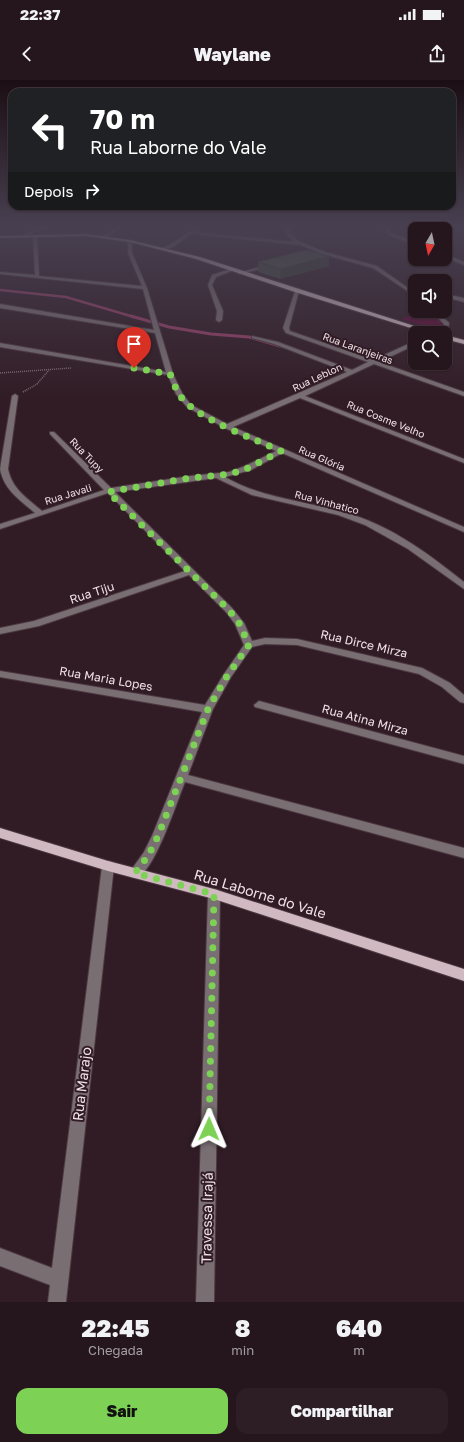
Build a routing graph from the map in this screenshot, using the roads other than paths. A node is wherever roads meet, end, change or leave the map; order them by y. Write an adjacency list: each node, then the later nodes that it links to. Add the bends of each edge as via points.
1 (106, 284): 8 (street)
2 (143, 284): 8 (street, Rua Glória)
3 (210, 284): 15 (street, via 220,311)
4 (275, 284): 10 (main road)
5 (399, 284): 6 (street)
6 (402, 286): 7 (street); 9 (street)
7 (408, 287)
8 (145, 288): 16 (street, Rua Glória)
9 (408, 290)
10 (297, 291): 17 (main road); 24 (street, Rua Laranjeiras, via 286,328 288,332)
11 (452, 297): 12 (street)
12 (464, 300)
13 (0, 306): 16 (street)
14 (441, 318): 18 (street)
15 (219, 320)
16 (157, 326): 26 (street, Rua Glória)
17 (411, 326)
18 (448, 326)
19 (254, 337): 25 (street, via 276,343)
20 (452, 338): 21 (main road)
21 (464, 342)
22 (0, 345): 26 (street)
23 (408, 346): 24 (street, Rua Leblon)
24 (371, 363): 25 (street, Rua Leblon); 27 (street, Rua Laranjeiras)
25 (349, 373): 29 (street, Rua Leblon)
26 (170, 374): 30 (street, Rua Glória, via 179,394 190,406)
27 (464, 394)
28 (15, 396): 36 (street, via 4,469 5,479 9,487)
29 (300, 396): 30 (street, Rua Leblon); 33 (street, Rua Cosme Velho)
30 (227, 427): 32 (street, Rua Glória)
31 (52, 433): 35 (street, Rua Tupy)
32 (281, 451): 34 (street, Rua Javali, via 240,472); 38 (street, Rua Glória)
33 (464, 461)
34 (219, 476): 35 (street, Rua Javali, via 190,478); 40 (street, Rua Vinhatico, via 260,495 336,513 370,525 424,555)
35 (108, 492): 36 (street, Rua Javali); 39 (street)
36 (40, 513): 37 (street, Rua Javali)
37 (0, 527)
38 (464, 530)
39 (190, 572): 41 (street, Rua Tiju, via 36,624); 42 (street, via 229,610 239,623)
40 (464, 586)
41 (0, 631)
42 (249, 645): 44 (street, Rua Dirce Mirza, via 265,640 296,642 422,670); 46 (street)
43 (0, 674): 46 (street, Rua Maria Lopes)
44 (464, 700)
45 (258, 705): 47 (street, Rua Atina Mirza)
46 (208, 709): 48 (street)
47 (464, 760)
48 (181, 777): 50 (street); 52 (street, via 158,836 148,856)
49 (0, 833): 51 (main road, Rua Laborne do Vale)
50 (464, 853)
51 (108, 866): 52 (main road, Rua Laborne do Vale); 56 (street, Rua Marajo)
52 (135, 873): 53 (main road, Rua Laborne do Vale)
53 (214, 894): 54 (main road, Rua Laborne do Vale); 58 (street, Travessa Irajá)
54 (464, 975)
55 (0, 1257): 56 (street)
56 (60, 1280): 57 (street, Rua Marajo)
57 (57, 1302)
58 (205, 1302)

